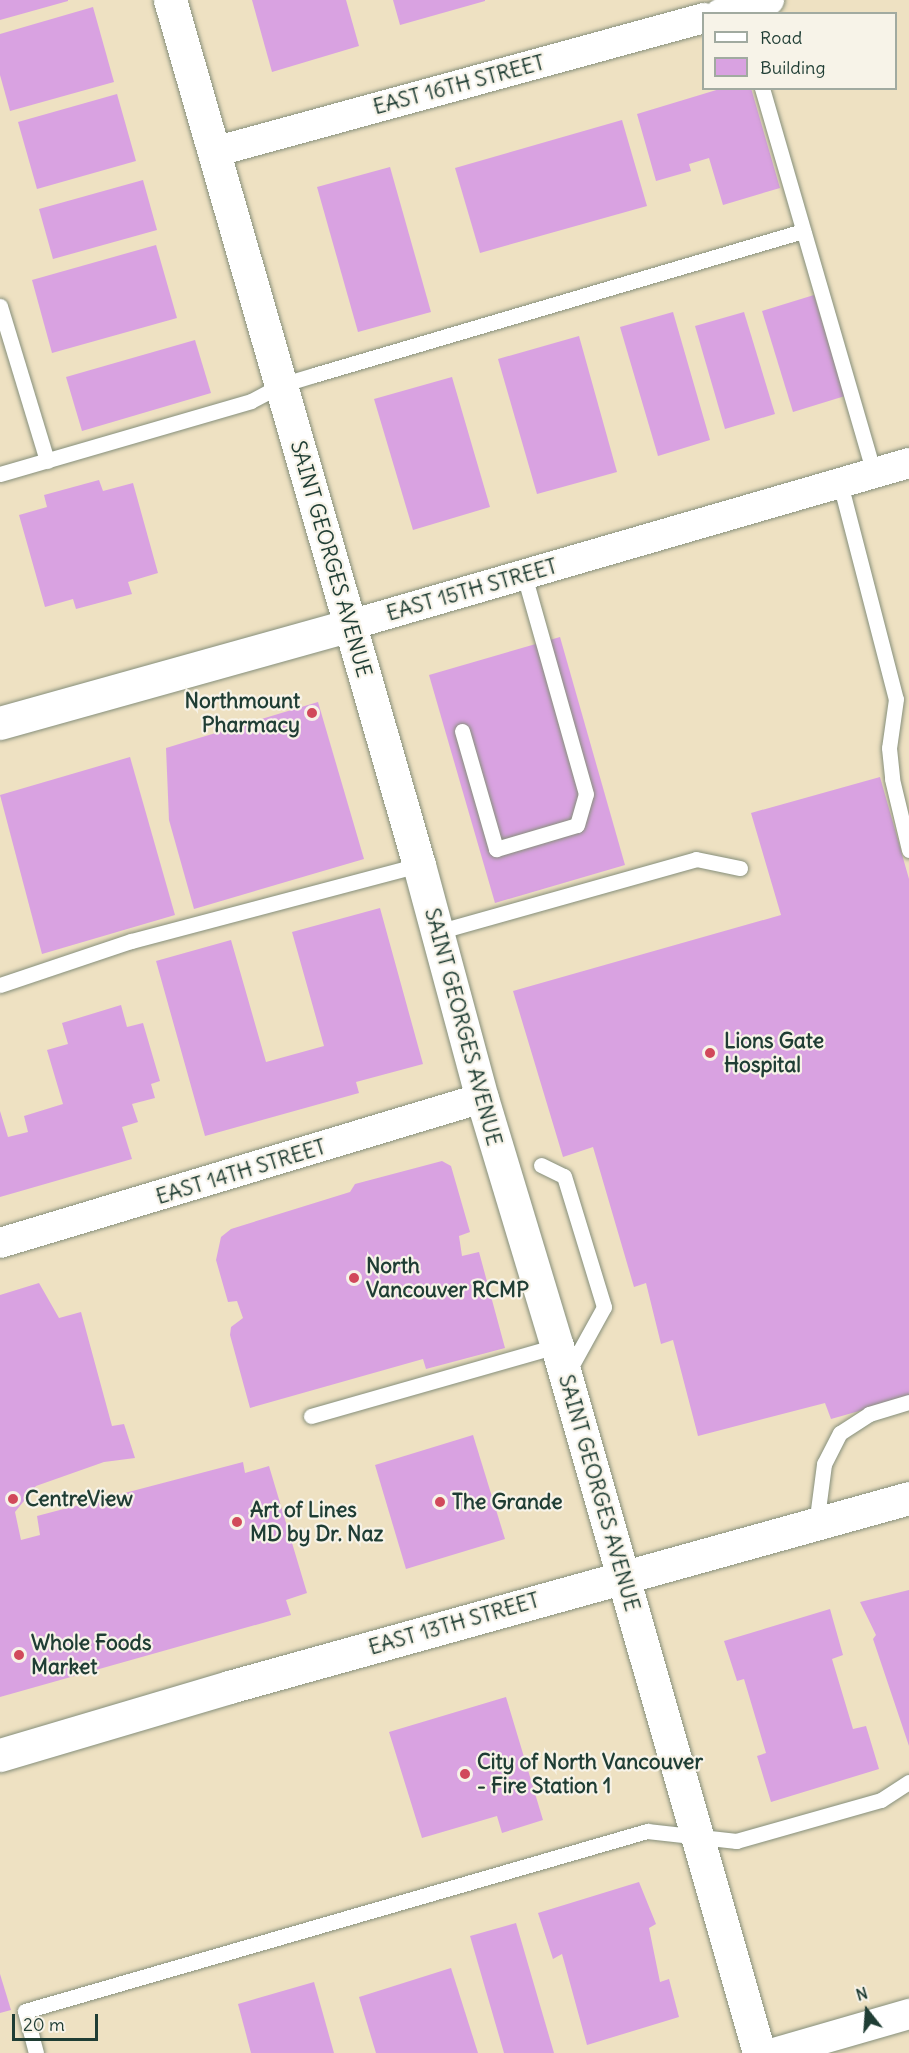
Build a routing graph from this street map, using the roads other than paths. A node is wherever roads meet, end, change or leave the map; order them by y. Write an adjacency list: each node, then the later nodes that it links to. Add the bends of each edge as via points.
1 (170, 0): 6 (street, SAINT GEORGES AVENUE)
2 (769, 0): 3 (street)
3 (733, 12)
4 (702, 19): 6 (street, EAST 16TH STREET)
5 (763, 90): 7 (lane)
6 (214, 152): 9 (street, SAINT GEORGES AVENUE)
7 (803, 231): 9 (lane); 12 (lane)
8 (0, 306): 10 (lane)
9 (281, 386): 10 (lane, via 251,401); 16 (street, SAINT GEORGES AVENUE)
10 (47, 461): 13 (lane)
11 (909, 463): 12 (street, EAST 15TH STREET)
12 (874, 473): 14 (street, EAST 15TH STREET)
13 (0, 474)
14 (840, 483): 15 (street, EAST 15TH STREET); 19 (lane, via 896,699 891,724 892,779)
15 (524, 575): 16 (street, EAST 15TH STREET); 18 (lane, via 586,794 577,825 496,849)
16 (350, 625): 17 (street, EAST 15TH STREET); 20 (street, SAINT GEORGES AVENUE)
17 (0, 723)
18 (462, 731)
19 (909, 850)
20 (419, 865): 22 (street, SAINT GEORGES AVENUE); 23 (lane, via 131,941)
21 (740, 868): 22 (lane, via 696,859)
22 (437, 932): 24 (street, SAINT GEORGES AVENUE)
23 (0, 985)
24 (482, 1098): 26 (street, EAST 14TH STREET); 27 (street, SAINT GEORGES AVENUE)
25 (541, 1165): 27 (lane, via 564,1176 604,1308)
26 (0, 1244)
27 (562, 1361): 29 (lane); 32 (street, SAINT GEORGES AVENUE)
28 (909, 1402): 31 (lane, via 869,1414 840,1433 824,1464)
29 (310, 1416)
30 (909, 1498): 31 (street, EAST 13TH STREET)
31 (816, 1525): 32 (street, EAST 13TH STREET)
32 (623, 1577): 33 (street, EAST 13TH STREET); 35 (street, SAINT GEORGES AVENUE)
33 (0, 1755)
34 (909, 1782): 35 (lane, via 880,1800 736,1841)
35 (695, 1837): 37 (lane, via 647,1831 25,2011); 38 (street, SAINT GEORGES AVENUE)
36 (909, 2014): 39 (street)
37 (36, 2053)
38 (759, 2053)
39 (774, 2053)

